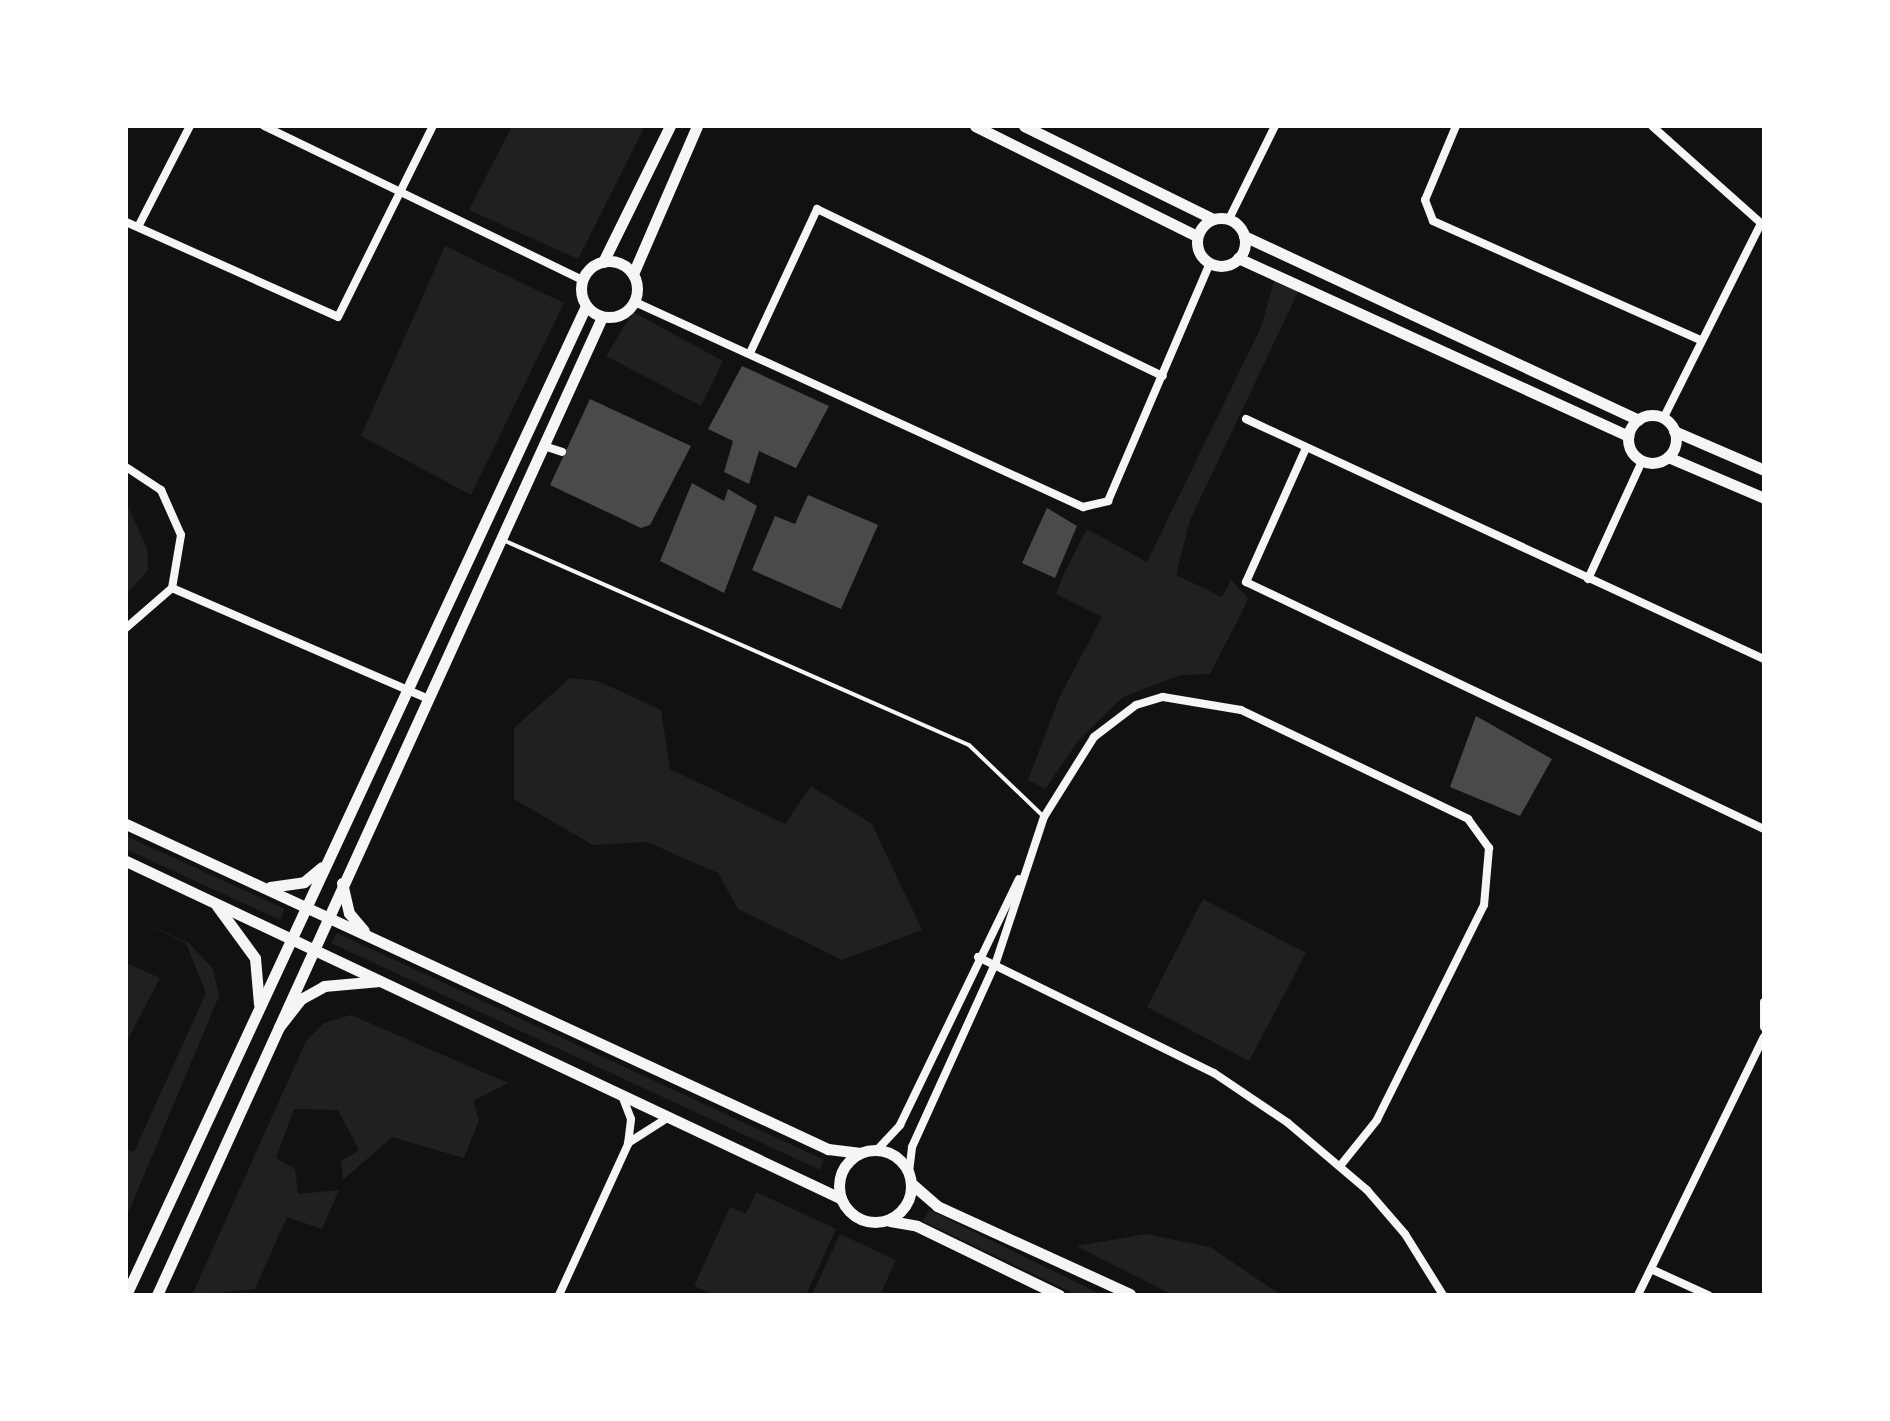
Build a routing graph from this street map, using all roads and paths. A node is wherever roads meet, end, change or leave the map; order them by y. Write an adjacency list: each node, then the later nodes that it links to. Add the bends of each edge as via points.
1 (190, 126): 16 (street)
2 (264, 126): 11 (street)
3 (433, 126): 11 (street)
4 (670, 126): 20 (street)
5 (697, 126): 22 (street)
6 (975, 126): 17 (street)
7 (1024, 126): 12 (street)
8 (1275, 126): 13 (street)
9 (1456, 126): 27 (street, via 1425,200 1433,221)
10 (1652, 126): 15 (street)
11 (403, 193): 16 (street, via 338,317); 23 (street)
12 (1213, 219): 13 (street); 17 (street)
13 (1229, 219): 18 (street)
14 (126, 222): 16 (street)
15 (1762, 224): 27 (street)
16 (138, 227)
17 (1197, 236): 21 (street)
18 (1244, 236): 19 (street); 32 (street)
19 (1238, 258): 21 (street); 34 (street)
20 (603, 262): 22 (street); 23 (street)
21 (1210, 263): 29 (street)
22 (633, 274): 24 (street)
23 (583, 280): 25 (street)
24 (635, 302): 26 (street, via 621,315); 28 (street)
25 (586, 306): 26 (street); 48 (street)
26 (602, 317): 35 (street)
27 (1700, 340): 31 (street)
28 (750, 353): 29 (street, via 1083,507 1108,501); 29 (street, via 817,209)
29 (1163, 376)
30 (1246, 419): 36 (street)
31 (1663, 419): 32 (street); 33 (street)
32 (1638, 420): 34 (street)
33 (1674, 431): 38 (street); 41 (street)
34 (1628, 436): 39 (street)
35 (544, 446): 37 (street); 43 (street)
36 (1306, 448): 44 (street); 52 (street, via 1246,582)
37 (562, 452)
38 (1668, 457): 39 (street); 42 (street)
39 (1642, 461): 44 (street)
40 (126, 467): 45 (street, via 161,490 176,517 180,565)
41 (1764, 470)
42 (1764, 498)
43 (500, 538): 49 (street); 50 (lane, via 969,745)
44 (1588, 579): 47 (street)
45 (172, 588): 46 (street); 48 (street)
46 (126, 628)
47 (1764, 659)
48 (407, 689): 49 (street); 55 (street)
49 (426, 698): 56 (street)
50 (1044, 817): 53 (street); 77 (street, via 1094,737 1136,705 1187,697 1241,710 1468,819 1482,834 1493,866 1484,905 1377,1120)
51 (126, 824): 57 (street)
52 (1764, 829)
53 (1030, 857): 64 (street); 65 (street)
54 (126, 861): 58 (street)
55 (328, 861): 57 (street, via 292,887); 59 (street)
56 (343, 876): 60 (street); 61 (street, via 343,902)
57 (259, 886): 59 (street)
58 (211, 900): 62 (street); 68 (street, via 255,958)
59 (307, 907): 60 (street); 62 (street)
60 (325, 916): 61 (street); 63 (street)
61 (370, 937): 76 (street, via 828,1149)
62 (292, 938): 63 (street); 68 (street)
63 (310, 947): 66 (street); 71 (street)
64 (978, 957): 65 (street); 75 (street, via 900,1125)
65 (996, 962): 77 (street, via 1214,1073); 78 (street, via 912,1147)
66 (385, 981): 71 (street, via 340,982 311,992 284,1020); 72 (street)
67 (1764, 1002): 69 (street)
68 (259, 1010): 82 (street)
69 (1764, 1027)
70 (1764, 1037): 81 (street)
71 (257, 1066): 83 (street)
72 (613, 1087): 73 (street); 74 (street, via 631,1119)
73 (677, 1117): 74 (street, via 654,1120); 79 (street)
74 (628, 1144): 84 (street)
75 (877, 1150): 76 (street); 78 (street, via 895,1156)
76 (859, 1153): 79 (street, via 841,1173)
77 (1340, 1166): 87 (street, via 1405,1234)
78 (910, 1178): 80 (street, via 903,1210); 86 (street, via 933,1204)
79 (840, 1198): 80 (street, via 857,1218)
80 (881, 1222): 85 (street, via 917,1226)
81 (1651, 1269): 88 (street); 89 (street)
82 (126, 1295)
83 (157, 1295)
84 (559, 1295)
85 (1059, 1295)
86 (1127, 1295)
87 (1443, 1295)
88 (1638, 1295)
89 (1708, 1295)

